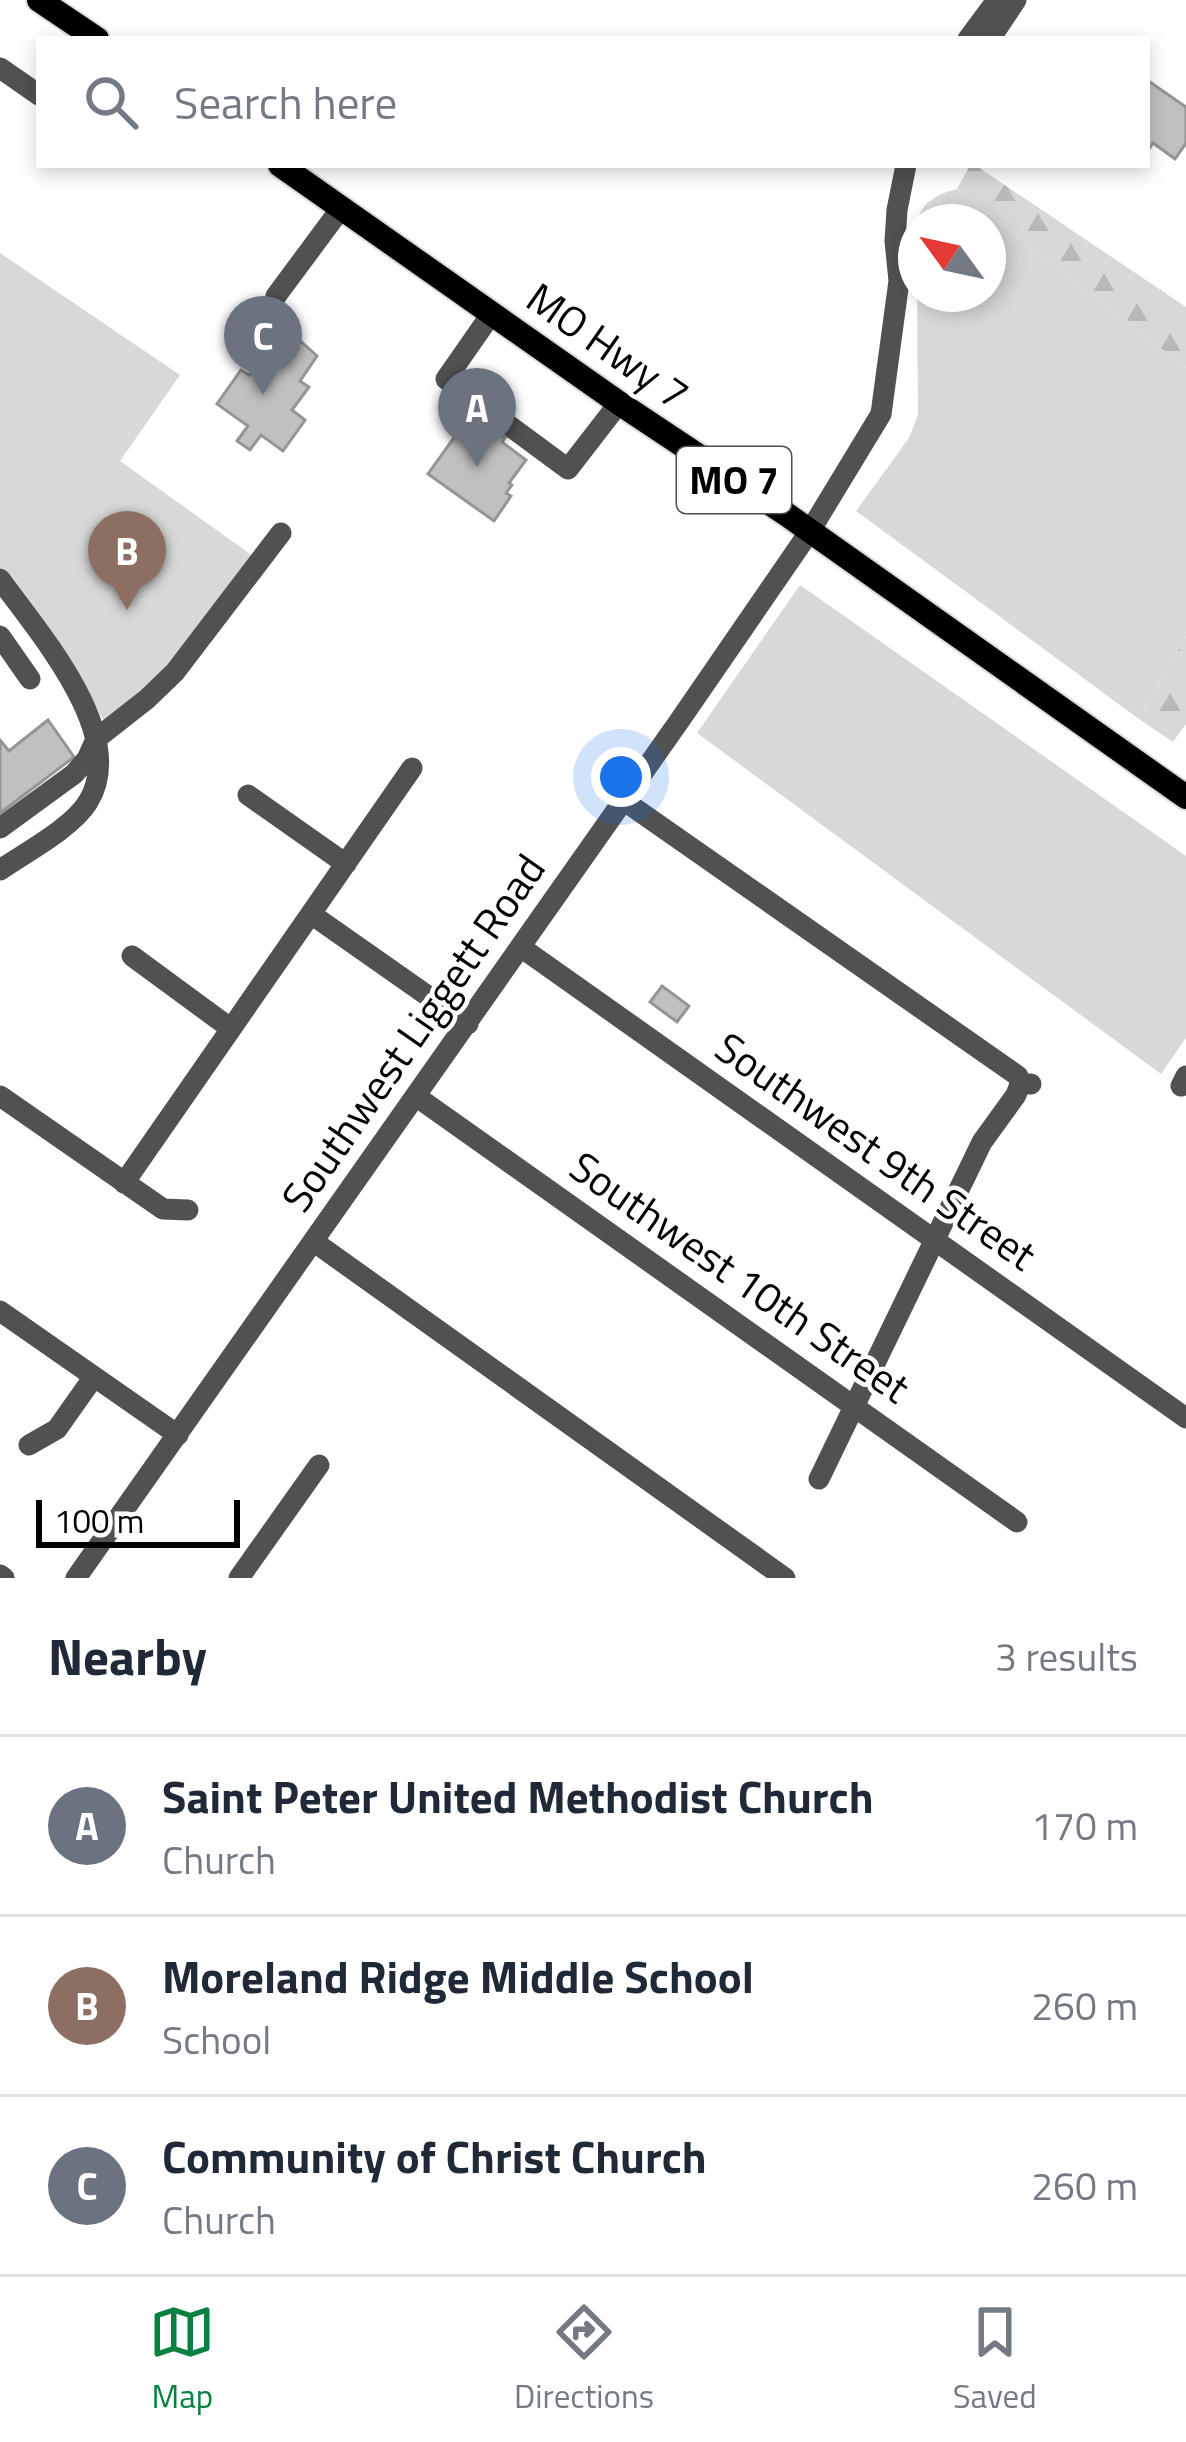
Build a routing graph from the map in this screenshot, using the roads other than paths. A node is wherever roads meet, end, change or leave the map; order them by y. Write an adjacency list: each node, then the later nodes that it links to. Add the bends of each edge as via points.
1 (39, 0): 4 (main road)
2 (997, 0): 5 (street)
3 (1016, 0): 6 (street)
4 (93, 36)
5 (970, 36)
6 (992, 36)
7 (0, 68): 8 (street)
8 (36, 93)
9 (284, 168): 11 (main road, MO Hwy 7 / MO 7)
10 (906, 168): 15 (street, Southwest Liggett Road, via 881,414)
11 (341, 207): 12 (street); 13 (main road, MO Hwy 7 / MO 7)
12 (276, 296)
13 (492, 313): 14 (main road, MO Hwy 7 / MO 7); 14 (street, via 446,379 568,469)
14 (619, 403): 15 (main road, MO Hwy 7 / MO 7)
15 (810, 531): 24 (main road, MO Hwy 7 / MO 7); 25 (street, Southwest Liggett Road)
16 (280, 533): 21 (street, via 175,672)
17 (0, 580): 18 (street)
18 (40, 636): 19 (street); 21 (street, via 76,688)
19 (6, 646): 20 (street)
20 (30, 679)
21 (96, 739): 26 (street, via 74,774); 28 (street, via 90,799)
22 (412, 768): 27 (street)
23 (248, 795): 27 (street)
24 (1186, 797)
25 (623, 800): 30 (street, Southwest Liggett Road); 38 (street, via 1026,1084 982,1142)
26 (0, 828)
27 (346, 864): 29 (street)
28 (0, 870)
29 (311, 914): 32 (street); 33 (street)
30 (522, 948): 32 (street, Southwest Liggett Road); 38 (street, Southwest 9th Street)
31 (131, 956): 33 (street)
32 (468, 1024): 35 (street, Southwest Liggett Road)
33 (230, 1028): 36 (street)
34 (0, 1096): 36 (street)
35 (417, 1096): 39 (street, Southwest Liggett Road); 42 (street, Southwest 10th Street)
36 (124, 1183): 37 (street, via 163,1209)
37 (188, 1210)
38 (934, 1240): 42 (street); 43 (street, Southwest 9th Street)
39 (313, 1241): 44 (street, Southwest Liggett Road); 51 (street)
40 (0, 1312): 41 (street)
41 (93, 1378): 44 (street); 45 (street, via 57,1429)
42 (856, 1407): 47 (street); 48 (street, Southwest 10th Street)
43 (1186, 1418)
44 (178, 1436): 49 (street, Southwest Liggett Road)
45 (29, 1444)
46 (319, 1465): 50 (street)
47 (819, 1479)
48 (1017, 1522)
49 (76, 1578)
50 (239, 1578)
51 (785, 1578)

